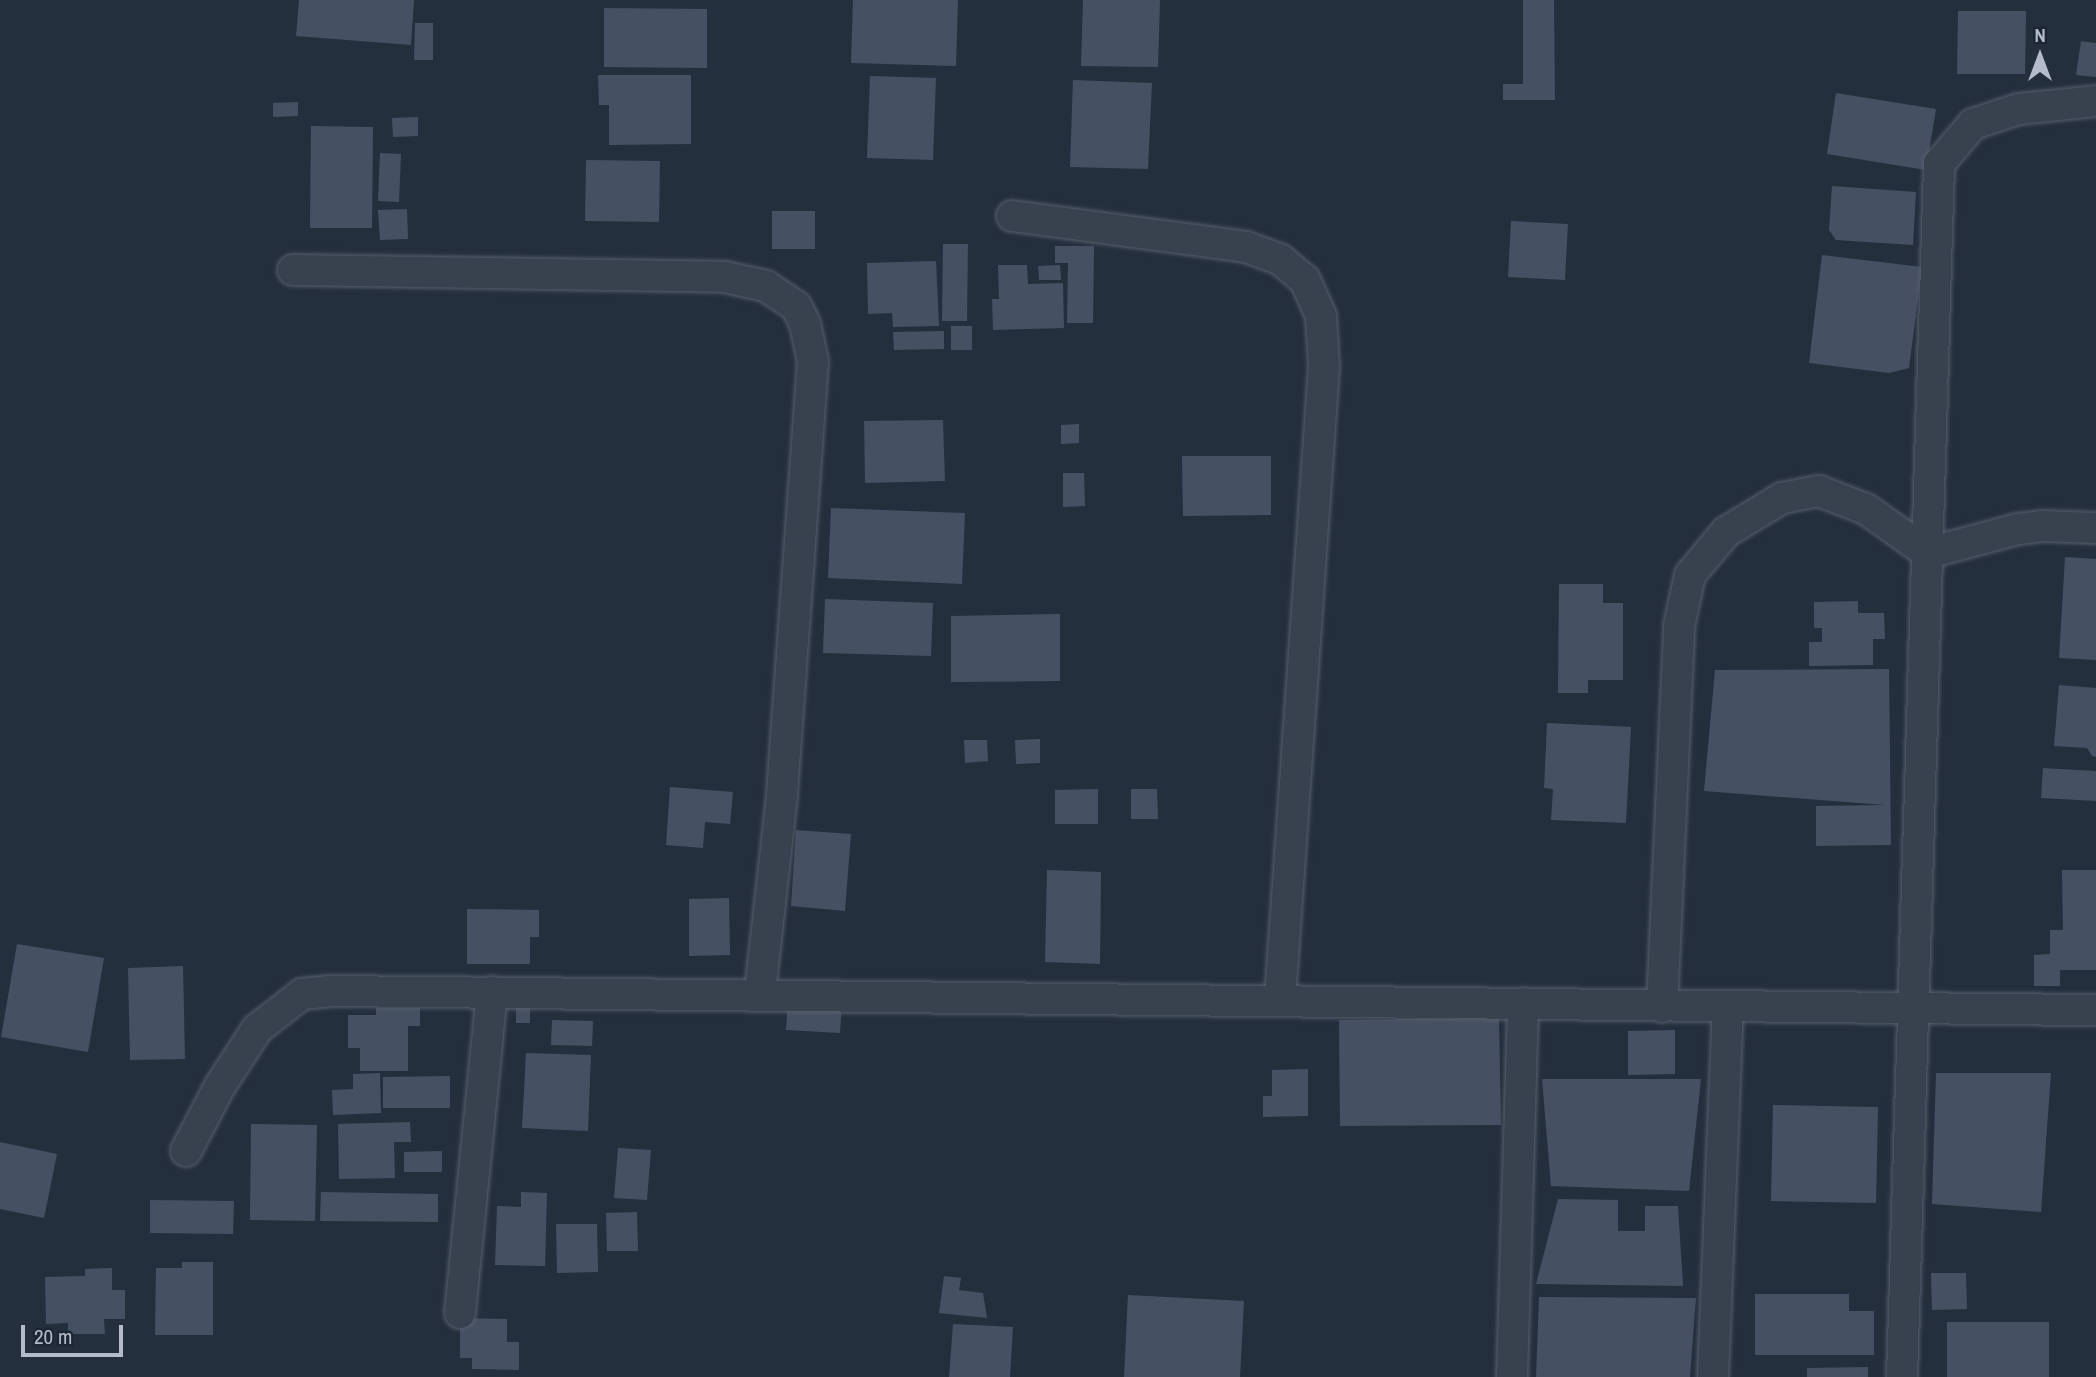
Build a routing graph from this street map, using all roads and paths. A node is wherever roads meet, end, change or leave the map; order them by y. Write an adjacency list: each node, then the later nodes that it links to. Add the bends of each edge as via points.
1 (2096, 101): 5 (street, via 2019,109 1973,124 1939,164)
2 (1012, 216): 8 (street, via 1246,247 1281,260 1305,280 1321,316 1324,367)
3 (293, 270): 7 (street, via 725,277 766,286 796,306 813,361 782,796)
4 (2096, 528): 5 (street, via 2018,529)
5 (1928, 553): 10 (street, via 1866,509 1819,491 1782,498 1726,532 1690,575 1679,626); 12 (street)
6 (492, 992): 7 (street); 14 (street, via 302,994 257,1029); 15 (street)
7 (760, 993): 8 (street)
8 (1280, 999): 9 (street)
9 (1523, 1003): 10 (street); 16 (street)
10 (1662, 1007): 11 (street)
11 (1728, 1007): 12 (street); 17 (street)
12 (1912, 1008): 13 (street); 18 (street)
13 (2096, 1010)
14 (186, 1151)
15 (460, 1313)
16 (1512, 1377)
17 (1713, 1377)
18 (1902, 1377)

